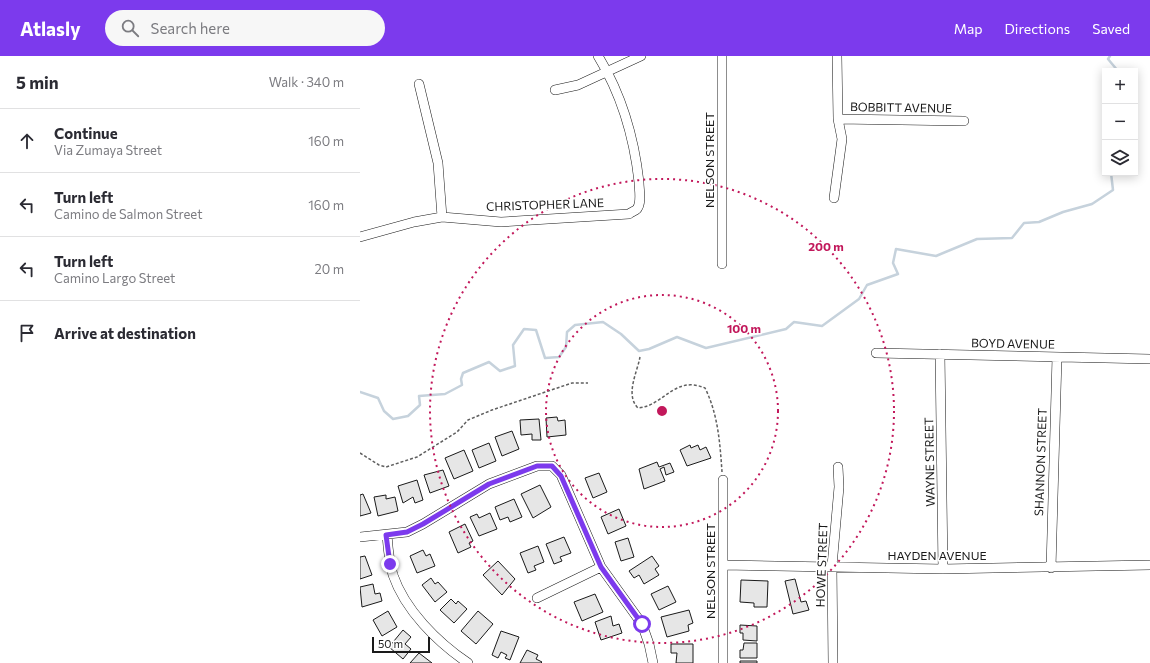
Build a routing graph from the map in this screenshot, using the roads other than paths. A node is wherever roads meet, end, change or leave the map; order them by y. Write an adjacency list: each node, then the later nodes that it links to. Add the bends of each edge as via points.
1 (598, 56): 5 (street)
2 (641, 56): 5 (street)
3 (722, 56): 13 (street, NELSON STREET)
4 (837, 56): 8 (street)
5 (608, 72): 7 (street, via 578,85); 11 (street, CHRISTOPHER LANE, via 624,110 636,153 640,199 637,209 629,214 501,222)
6 (419, 84): 11 (street, via 438,163)
7 (555, 90)
8 (838, 119): 9 (street, BOBBITT AVENUE); 10 (street, via 842,139)
9 (964, 121)
10 (834, 198)
11 (442, 217): 12 (street, CHRISTOPHER LANE)
12 (360, 237)
13 (722, 264)
14 (876, 353): 15 (street, BOYD AVENUE)
15 (940, 354): 16 (street, BOYD AVENUE); 27 (street, WAYNE STREET)
16 (1057, 357): 17 (street, BOYD AVENUE); 26 (street, SHANNON STREET)
17 (1150, 359)
18 (838, 468): 24 (street, HOWE STREET, via 839,487)
19 (723, 480): 22 (street, NELSON STREET)
20 (386, 535): 21 (street); 25 (street, via 407,532 489,484 537,466 552,466 561,476); 29 (street, via 393,575 407,603 432,632)
21 (360, 537)
22 (723, 565): 24 (street, HAYDEN AVENUE); 31 (street, NELSON STREET)
23 (1150, 565): 26 (street, HAYDEN AVENUE)
24 (832, 566): 27 (street, HAYDEN AVENUE); 32 (street, HOWE STREET)
25 (601, 567): 28 (street); 30 (street, via 642,624)
26 (1051, 568): 27 (street, HAYDEN AVENUE)
27 (943, 569)
28 (537, 598)
29 (468, 663)
30 (653, 663)
31 (723, 663)
32 (833, 663)

